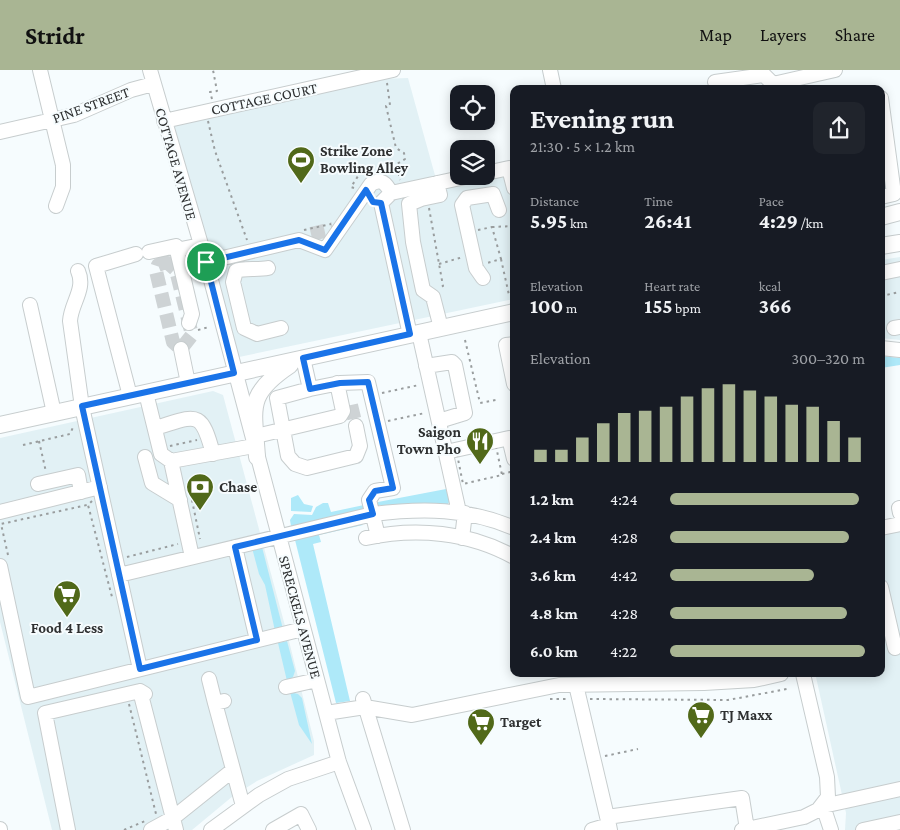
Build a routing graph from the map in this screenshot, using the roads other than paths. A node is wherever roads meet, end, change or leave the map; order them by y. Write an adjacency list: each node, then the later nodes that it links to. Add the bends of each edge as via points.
1 (40, 70): 9 (street)
2 (550, 70): 8 (street)
3 (835, 70): 4 (street, via 773,84)
4 (765, 73): 7 (street)
5 (390, 76): 10 (street, COTTAGE COURT)
6 (152, 77): 9 (street, PINE STREET, via 74,115); 10 (street, COTTAGE AVENUE)
7 (716, 80)
8 (553, 85)
9 (53, 120): 12 (street, PINE STREET); 20 (street, via 64,172)
10 (164, 121): 25 (street, COTTAGE AVENUE)
11 (885, 128): 19 (street, via 894,194)
12 (0, 132)
13 (495, 171): 14 (street, via 508,168)
14 (510, 173)
15 (452, 185): 18 (street)
16 (364, 186): 17 (street, via 381,181); 17 (street, via 373,202); 28 (street, via 325,250 304,235)
17 (389, 193): 18 (street); 39 (street)
18 (435, 194): 38 (street, via 409,204 423,290 433,297)
19 (885, 197)
20 (56, 206)
21 (499, 210): 32 (street, via 493,194 467,198 462,205 476,268)
22 (900, 212): 23 (main road)
23 (885, 216)
24 (900, 242): 26 (main road)
25 (201, 245): 27 (street); 28 (street, COTTAGE AVENUE)
26 (885, 245)
27 (176, 250): 36 (street, via 192,314); 51 (street, via 176,246 96,266)
28 (206, 262): 47 (street, COTTAGE AVENUE)
29 (268, 268): 37 (street, via 254,271 239,269 233,282 244,328 257,334)
30 (900, 269): 33 (street)
31 (78, 271): 53 (street, via 81,287 71,307 70,321)
32 (483, 271)
33 (885, 272)
34 (30, 305): 54 (street)
35 (510, 313): 38 (main road)
36 (189, 323)
37 (281, 328)
38 (441, 328): 39 (main road)
39 (415, 334): 44 (main road); 46 (street)
40 (510, 344): 45 (street, via 506,345)
41 (885, 348): 43 (street)
42 (181, 349): 48 (street)
43 (900, 350)
44 (300, 359): 47 (main road); 50 (street); 61 (main road, via 268,379 260,389 254,412)
45 (510, 364)
46 (426, 366): 55 (street); 55 (street, via 452,362 465,413)
47 (234, 373): 48 (main road); 61 (street, SPRECKELS AVENUE)
48 (188, 383): 51 (main road)
49 (341, 383): 50 (street); 52 (street); 59 (street, via 342,414); 72 (street, via 368,382 393,488 375,491 369,500)
50 (310, 389): 59 (street, via 277,398)
51 (138, 394): 53 (main road); 58 (street)
52 (351, 405)
53 (82, 406): 54 (main road); 67 (street)
54 (54, 413): 56 (main road)
55 (434, 416): 62 (street)
56 (0, 425)
57 (356, 426): 59 (street, via 360,446 356,456 307,468 291,460)
58 (155, 428): 63 (street, via 195,418 205,425); 65 (street, via 161,454)
59 (283, 429): 61 (street)
60 (510, 438): 62 (street)
61 (255, 446): 63 (street); 76 (street, SPRECKELS AVENUE)
62 (446, 452): 71 (street)
63 (213, 454): 65 (street)
64 (145, 457): 69 (street, via 152,483)
65 (171, 461): 69 (street)
66 (42, 479): 68 (street, via 78,474)
67 (100, 487): 68 (street); 82 (street, via 110,562)
68 (82, 492): 70 (street)
69 (180, 500): 80 (street)
70 (0, 512)
71 (462, 512): 72 (street, via 402,510); 73 (street); 77 (street)
72 (373, 514): 76 (street); 77 (street, via 372,537 393,532 434,533)
73 (510, 524)
74 (900, 524): 75 (street)
75 (885, 527)
76 (278, 536): 78 (street); 84 (street, SPRECKELS AVENUE)
77 (462, 538): 79 (street, via 493,546)
78 (235, 547): 80 (street); 85 (street)
79 (510, 555)
80 (192, 557): 82 (street)
81 (4, 561): 87 (street, via 28,697)
82 (119, 575): 87 (street)
83 (885, 610): 86 (street)
84 (303, 629): 85 (street); 91 (street, SPRECKELS AVENUE)
85 (257, 640): 87 (street)
86 (892, 649)
87 (140, 669)
88 (737, 677): 92 (street)
89 (803, 677): 100 (street, via 827,777 828,797)
90 (208, 680): 97 (street, via 219,702)
91 (317, 680): 93 (street); 95 (street, SPRECKELS AVENUE)
92 (576, 685): 94 (street, via 559,685 412,715); 104 (street)
93 (286, 687)
94 (364, 703): 95 (street); 111 (street)
95 (326, 713): 96 (street, SPRECKELS AVENUE)
96 (339, 762): 99 (street, via 288,779); 110 (street, SPRECKELS AVENUE)
97 (233, 770): 99 (street); 103 (street)
98 (900, 789): 100 (street)
99 (243, 806): 107 (street)
100 (823, 806): 105 (street, via 804,817); 113 (street)
101 (900, 822): 114 (street)
102 (152, 823): 103 (street)
103 (175, 824): 106 (street, via 143,692 44,713)
104 (608, 824): 105 (street, via 742,798); 112 (street)
105 (745, 829)
106 (68, 830)
107 (211, 830)
108 (275, 830): 109 (street, via 301,814)
109 (309, 830)
110 (364, 830)
111 (403, 830)
112 (592, 830)
113 (831, 830)
114 (862, 830)

